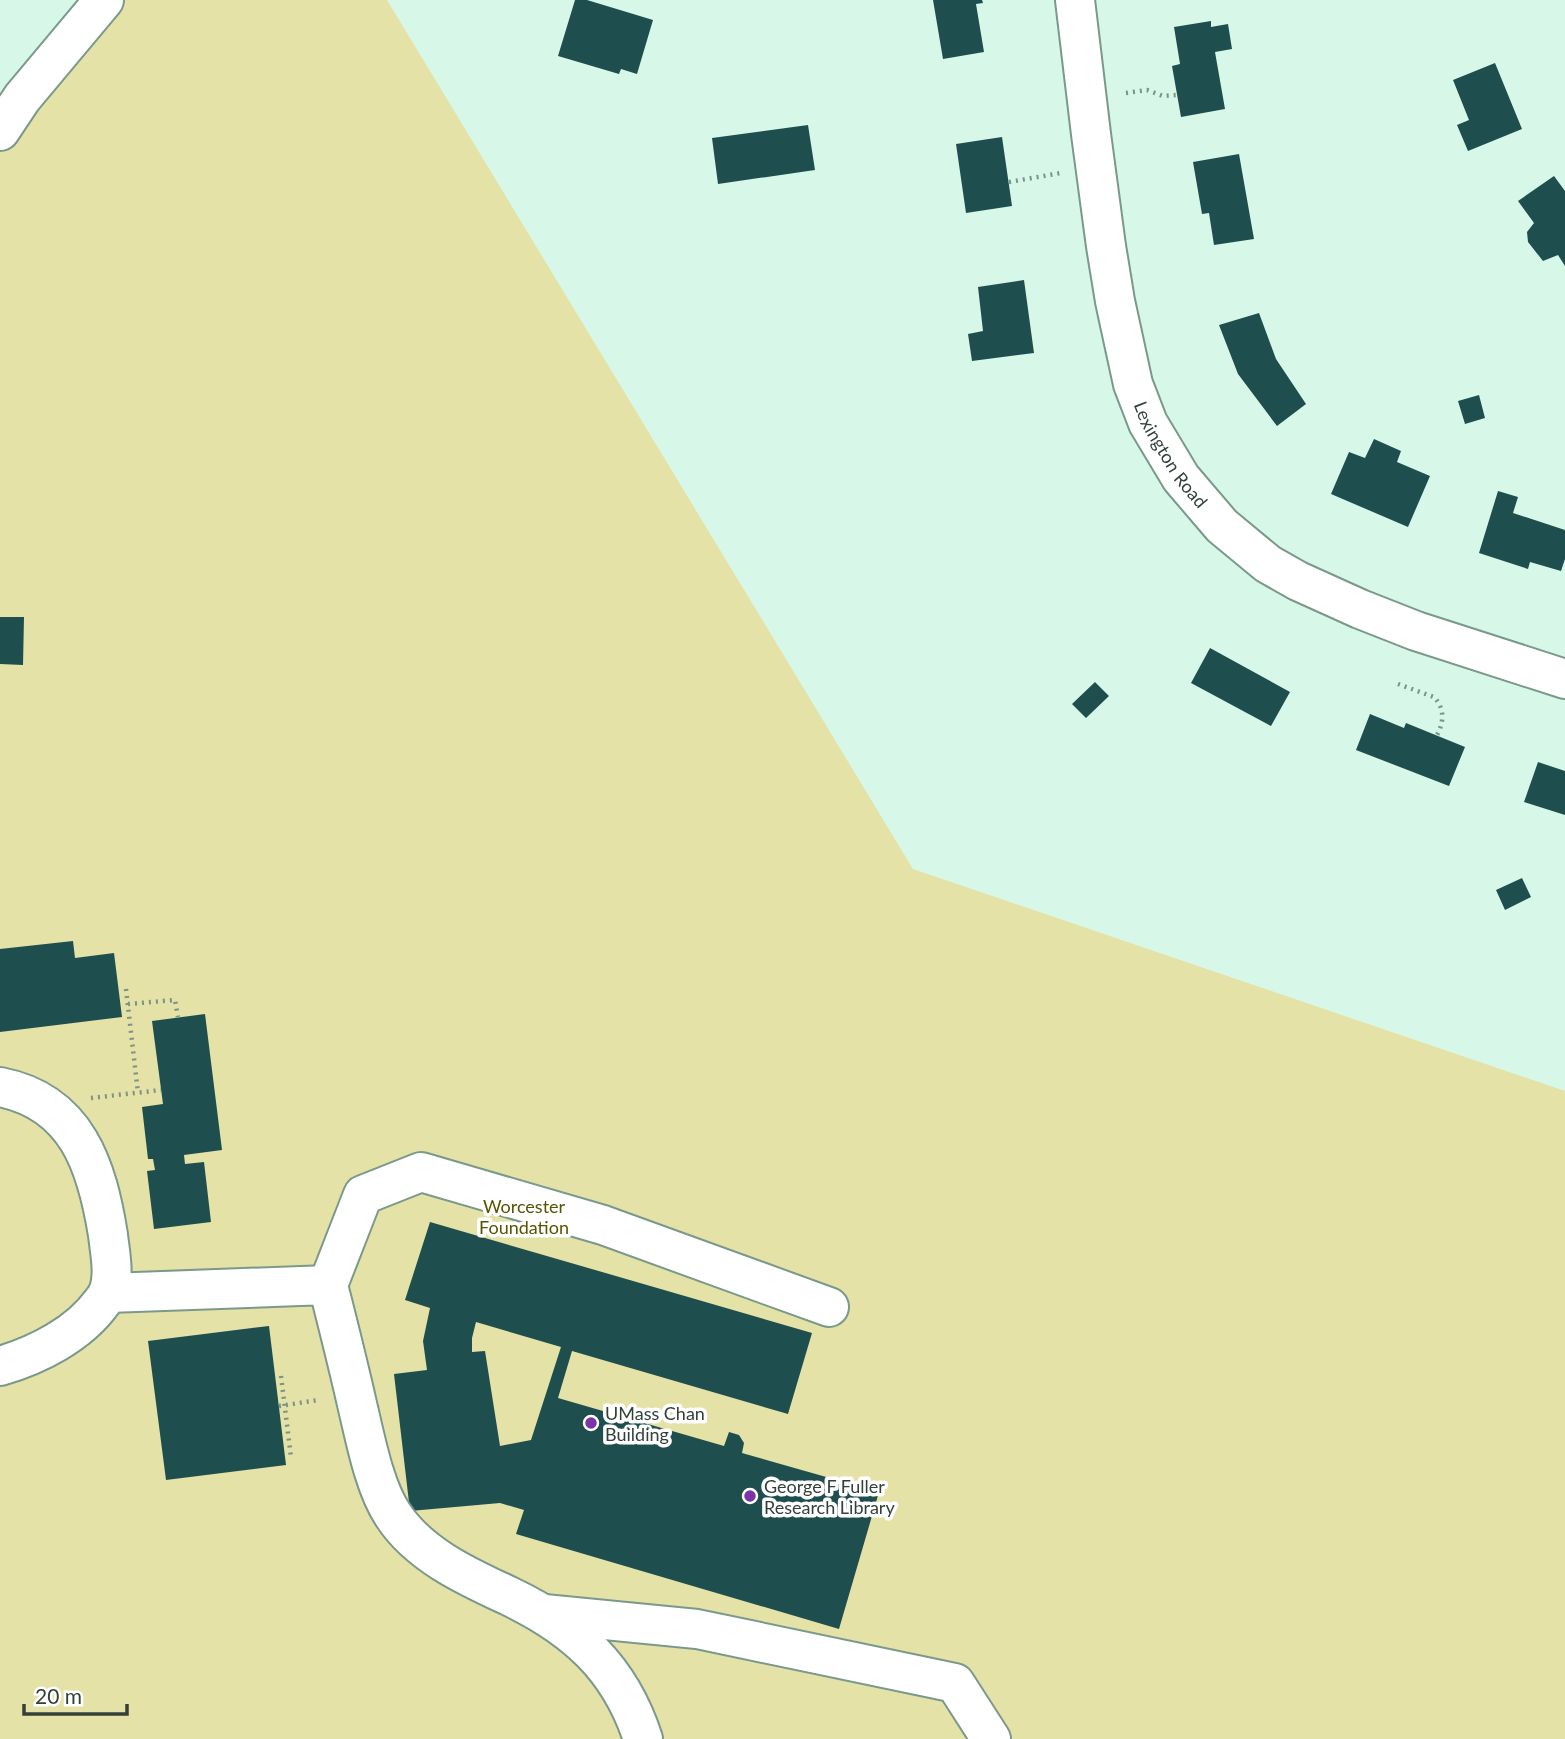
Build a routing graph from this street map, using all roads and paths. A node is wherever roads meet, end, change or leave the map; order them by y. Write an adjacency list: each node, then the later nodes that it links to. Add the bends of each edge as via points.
1 (104, 0): 5 (street)
2 (1075, 0): 8 (street, Lexington Road, via 1106,246 1133,384 1148,423 1181,478 1222,526 1297,581 1416,631)
3 (1126, 93): 4 (path, via 1147,90)
4 (1177, 95)
5 (0, 131)
6 (1066, 172): 7 (path)
7 (1009, 182)
8 (1565, 679)
9 (1398, 684): 10 (path, via 1438,701 1443,716)
10 (1437, 735)
11 (126, 989): 12 (path)
12 (128, 1004): 13 (path, via 175,1000); 16 (path)
13 (178, 1017)
14 (0, 1087): 17 (street)
15 (161, 1090): 16 (path)
16 (138, 1093): 17 (path)
17 (41, 1102): 19 (street, via 70,1128 94,1169 110,1247)
18 (328, 1285): 19 (street); 20 (street, via 363,1195 421,1172 603,1225); 24 (street, via 369,1450 393,1515 408,1534 449,1565)
19 (108, 1293): 21 (street, via 91,1317 66,1336)
20 (829, 1307)
21 (0, 1366)
22 (281, 1376): 23 (path)
23 (291, 1457)
24 (542, 1614): 25 (street, via 601,1660 622,1690); 26 (street, via 697,1629 955,1683)
25 (643, 1739)
26 (991, 1739)

